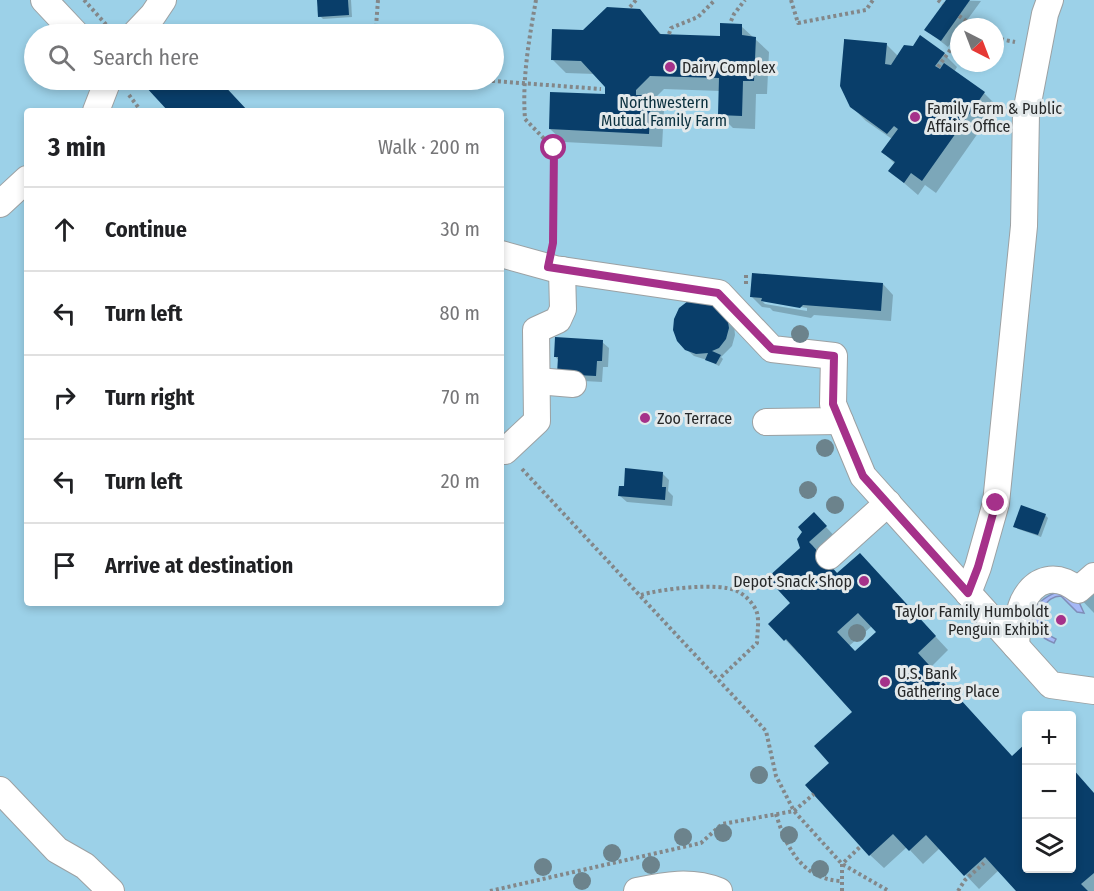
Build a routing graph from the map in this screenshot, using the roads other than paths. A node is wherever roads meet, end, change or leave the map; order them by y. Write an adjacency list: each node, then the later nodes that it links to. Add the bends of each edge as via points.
1 (44, 0): 4 (street)
2 (163, 0): 5 (street)
3 (1050, 0): 20 (street, via 1026,113 1024,226 996,503)
4 (67, 24)
5 (144, 24)
6 (114, 90): 7 (street)
7 (99, 108)
8 (24, 182): 9 (street)
9 (0, 204)
10 (504, 255): 11 (street)
11 (555, 269): 12 (street, via 563,309 558,320 536,330); 14 (street, via 718,293 772,349 834,356 833,404)
12 (537, 381): 13 (street); 16 (street, via 537,421)
13 (573, 384)
14 (840, 421): 15 (street); 17 (street, via 863,476)
15 (766, 422)
16 (505, 451)
17 (888, 503): 18 (street); 20 (street)
18 (829, 556)
19 (1094, 576): 21 (street, via 1078,590 1066,581 1054,579 1035,585 1023,602)
20 (968, 593): 21 (street)
21 (1016, 645): 22 (street, via 1051,684)
22 (1094, 691)
23 (0, 790): 24 (street, via 57,850 85,866)
24 (111, 891)
25 (637, 891): 26 (street, via 681,884)
26 (719, 891)

